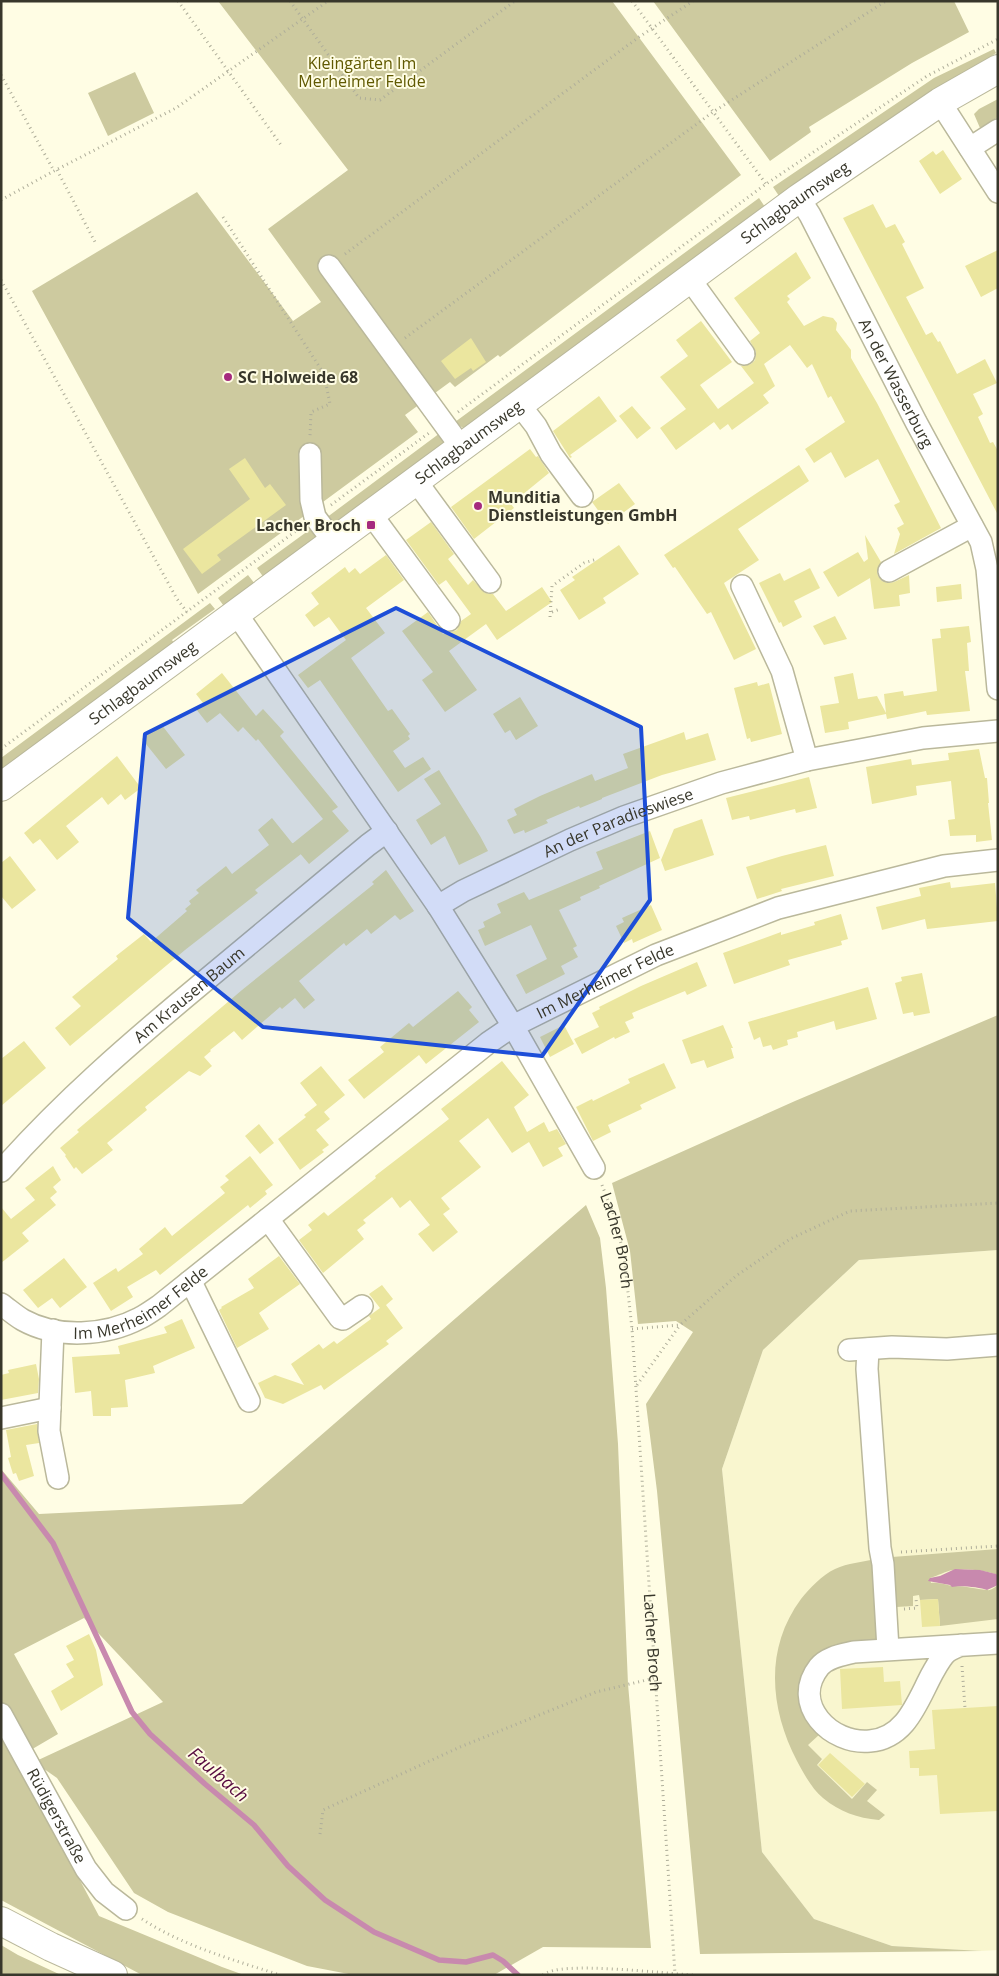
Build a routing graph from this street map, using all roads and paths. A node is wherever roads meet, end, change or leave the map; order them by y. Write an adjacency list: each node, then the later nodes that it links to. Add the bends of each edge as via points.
1 (178, 1): 12 (path)
2 (290, 1): 8 (path)
3 (328, 1): 8 (path)
4 (515, 1): 8 (path, via 380,100 359,98)
5 (632, 1): 9 (path)
6 (694, 1): 9 (path)
7 (886, 1): 15 (path)
8 (303, 20): 12 (path)
9 (652, 28): 15 (path); 26 (path)
10 (998, 39): 20 (path, via 927,76)
11 (998, 68): 14 (main road, Schlagbaumsweg)
12 (227, 71): 17 (path); 19 (path, via 176,108)
13 (1, 75): 19 (path)
14 (940, 102): 18 (street); 22 (main road, Schlagbaumsweg)
15 (713, 112): 20 (path); 29 (path)
16 (998, 130): 18 (street)
17 (281, 145)
18 (970, 148): 21 (street)
19 (55, 170): 23 (path); 25 (path)
20 (766, 184): 32 (path)
21 (998, 192)
22 (798, 198): 27 (main road, Schlagbaumsweg); 39 (street, An der Wasserburg, via 810,215)
23 (1, 200)
24 (222, 217): 34 (path, via 324,374 330,404 311,412)
25 (94, 242)
26 (329, 266): 29 (street)
27 (689, 278): 30 (street); 31 (main road, Schlagbaumsweg)
28 (1, 280): 47 (path)
29 (390, 349): 32 (street)
30 (744, 354)
31 (519, 404): 33 (main road, Schlagbaumsweg); 36 (street)
32 (444, 422): 33 (street); 38 (path)
33 (461, 447): 35 (main road, Schlagbaumsweg)
34 (310, 454): 38 (street, via 311,500)
35 (416, 481): 37 (main road, Schlagbaumsweg); 44 (street)
36 (582, 496)
37 (371, 514): 40 (main road, Schlagbaumsweg); 51 (street)
38 (316, 517): 40 (street); 47 (path)
39 (972, 526): 42 (street, An der Wasserburg); 43 (street)
40 (333, 541): 49 (main road, Schlagbaumsweg)
41 (597, 558): 48 (path, via 584,563 552,586)
42 (992, 568): 52 (street, An der Wasserburg)
43 (889, 571)
44 (490, 582)
45 (742, 586): 55 (street, via 782,671)
46 (560, 609): 48 (path)
47 (187, 612): 54 (path)
48 (552, 612): 50 (path)
49 (236, 613): 56 (main road, Schlagbaumsweg); 57 (street)
50 (550, 617)
51 (449, 620)
52 (998, 689)
53 (998, 730): 55 (street, An der Paradieswiese, via 923,738)
54 (1, 749)
55 (807, 760): 59 (street, An der Paradieswiese, via 721,783 624,817 463,891)
56 (1, 787)
57 (387, 831): 59 (street); 62 (street, Am Krausen Baum, via 119,1053 70,1098)
58 (998, 860): 60 (street, Im Merheimer Felde, via 944,866 778,908 656,955)
59 (438, 906): 60 (street)
60 (513, 1026): 61 (street); 64 (street, Im Merheimer Felde)
61 (594, 1168): 69 (path, Lacher Broch, via 613,1213 624,1255)
62 (1, 1171)
63 (998, 1203): 68 (path, via 850,1211 790,1239 736,1276)
64 (268, 1219): 65 (street, Im Merheimer Felde); 67 (street, via 340,1318)
65 (189, 1282): 70 (street, Im Merheimer Felde, via 139,1318 112,1329 84,1333); 73 (street)
66 (1, 1304): 70 (street, Im Merheimer Felde, via 24,1320)
67 (362, 1306)
68 (680, 1325): 69 (path); 72 (path)
69 (632, 1329): 72 (path, Lacher Broch)
70 (52, 1330): 74 (street)
71 (998, 1345): 78 (street, via 948,1349 858,1349 867,1369)
72 (636, 1386): 82 (path, Lacher Broch)
73 (248, 1401)
74 (50, 1408): 75 (street); 76 (street, via 49,1431)
75 (1, 1418)
76 (58, 1478)
77 (998, 1546): 78 (path)
78 (880, 1554): 81 (street)
79 (998, 1643): 80 (street)
80 (961, 1645): 81 (street); 81 (street, via 946,1652 905,1724 894,1734 862,1741 845,1739 828,1730 815,1715 810,1701 810,1686 819,1667 834,1656); 83 (path)
81 (888, 1649)
82 (655, 1678): 85 (path, via 587,1696 460,1747 322,1810); 88 (path, Lacher Broch)
83 (965, 1708)
84 (1, 1714): 86 (street, Rüdigerstraße, via 86,1869 104,1892)
85 (320, 1834)
86 (126, 1909): 90 (path, via 157,1929 216,1954)
87 (1, 1921): 89 (main road)
88 (675, 1974): 91 (path, via 575,1967 546,1971); 92 (path)
89 (113, 1975)
90 (280, 1975)
91 (542, 1975)
92 (694, 1975)

